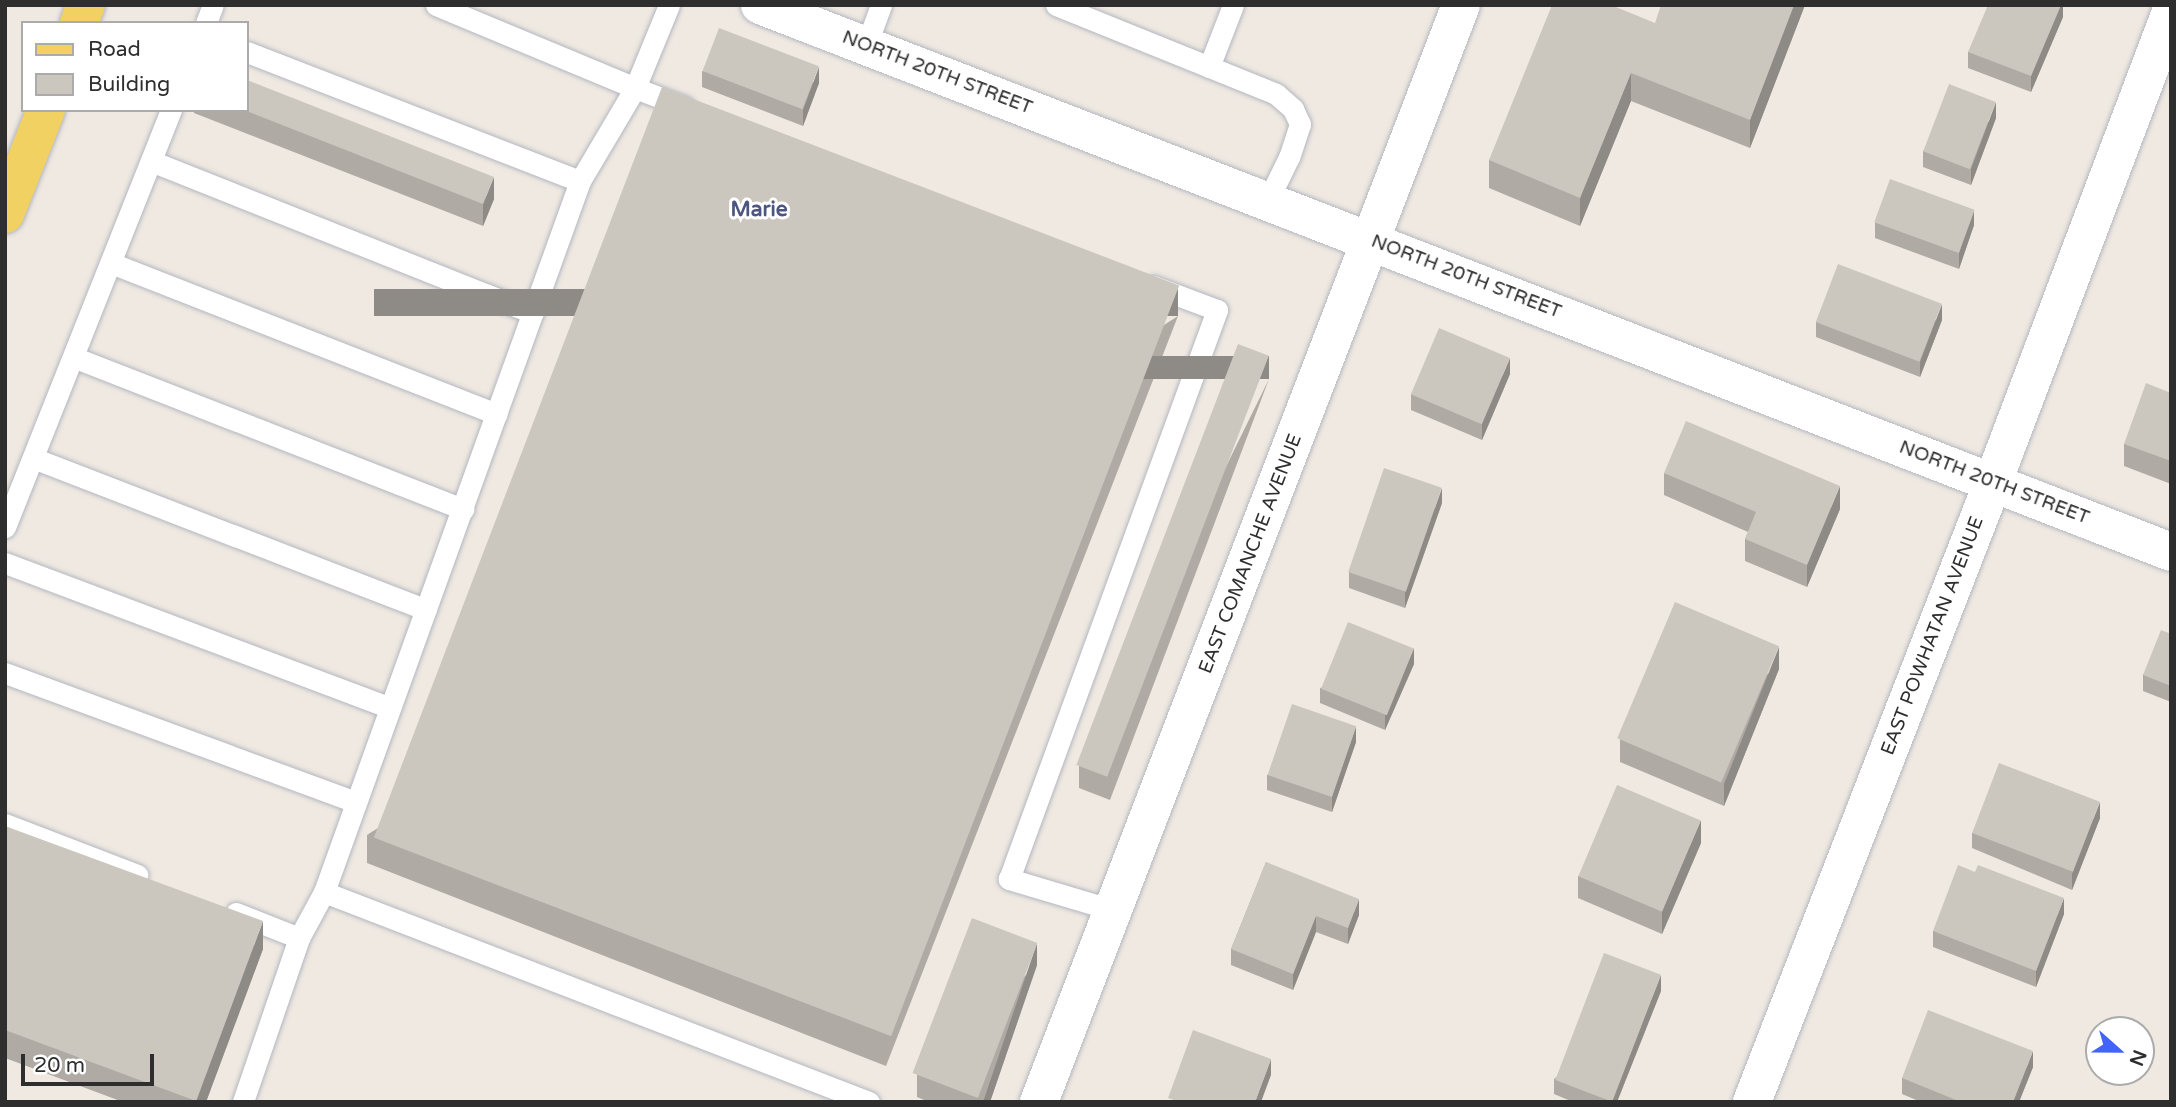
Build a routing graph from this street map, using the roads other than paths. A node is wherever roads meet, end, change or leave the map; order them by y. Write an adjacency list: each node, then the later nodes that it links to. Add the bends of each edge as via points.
1 (436, 5): 13 (lane)
2 (669, 5): 13 (lane)
3 (760, 5): 10 (street, NORTH 20TH STREET)
4 (881, 5): 10 (lane)
5 (1056, 5): 9 (lane)
6 (1233, 5): 12 (lane)
7 (1461, 5): 21 (street, EAST COMANCHE AVENUE)
8 (2171, 12): 28 (street, EAST POWHATAN AVENUE)
9 (1108, 15): 12 (lane)
10 (866, 46): 19 (street, NORTH 20TH STREET)
11 (248, 52): 18 (lane)
12 (1209, 67): 19 (lane, via 1276,94 1293,109 1300,124)
13 (635, 88): 16 (lane); 18 (lane)
14 (45, 112): 20 (main road)
15 (170, 112): 17 (lane)
16 (700, 113)
17 (151, 161): 22 (lane); 24 (lane)
18 (580, 181): 24 (lane)
19 (1268, 200): 21 (street, NORTH 20TH STREET)
20 (5, 214)
21 (1372, 240): 28 (street, NORTH 20TH STREET); 41 (street, EAST COMANCHE AVENUE)
22 (111, 263): 25 (lane); 26 (lane)
23 (1139, 280): 41 (lane, via 1217,310 1009,879)
24 (533, 313): 26 (lane)
25 (73, 357): 27 (lane); 29 (lane)
26 (496, 415): 29 (lane)
27 (33, 458): 30 (lane); 33 (lane)
28 (1993, 482): 31 (street, NORTH 20TH STREET); 46 (street, EAST POWHATAN AVENUE)
29 (463, 509): 33 (lane)
30 (5, 527)
31 (2171, 552)
32 (5, 563): 35 (lane)
33 (426, 610): 35 (lane)
34 (5, 673): 36 (lane)
35 (390, 708): 36 (lane)
36 (356, 802): 39 (lane)
37 (5, 824): 38 (lane)
38 (158, 883)
39 (324, 892): 42 (lane); 44 (lane)
40 (222, 908): 42 (lane)
41 (1113, 910): 45 (street, EAST COMANCHE AVENUE)
42 (299, 938): 43 (lane)
43 (243, 1102)
44 (869, 1102)
45 (1038, 1102)
46 (1752, 1102)

